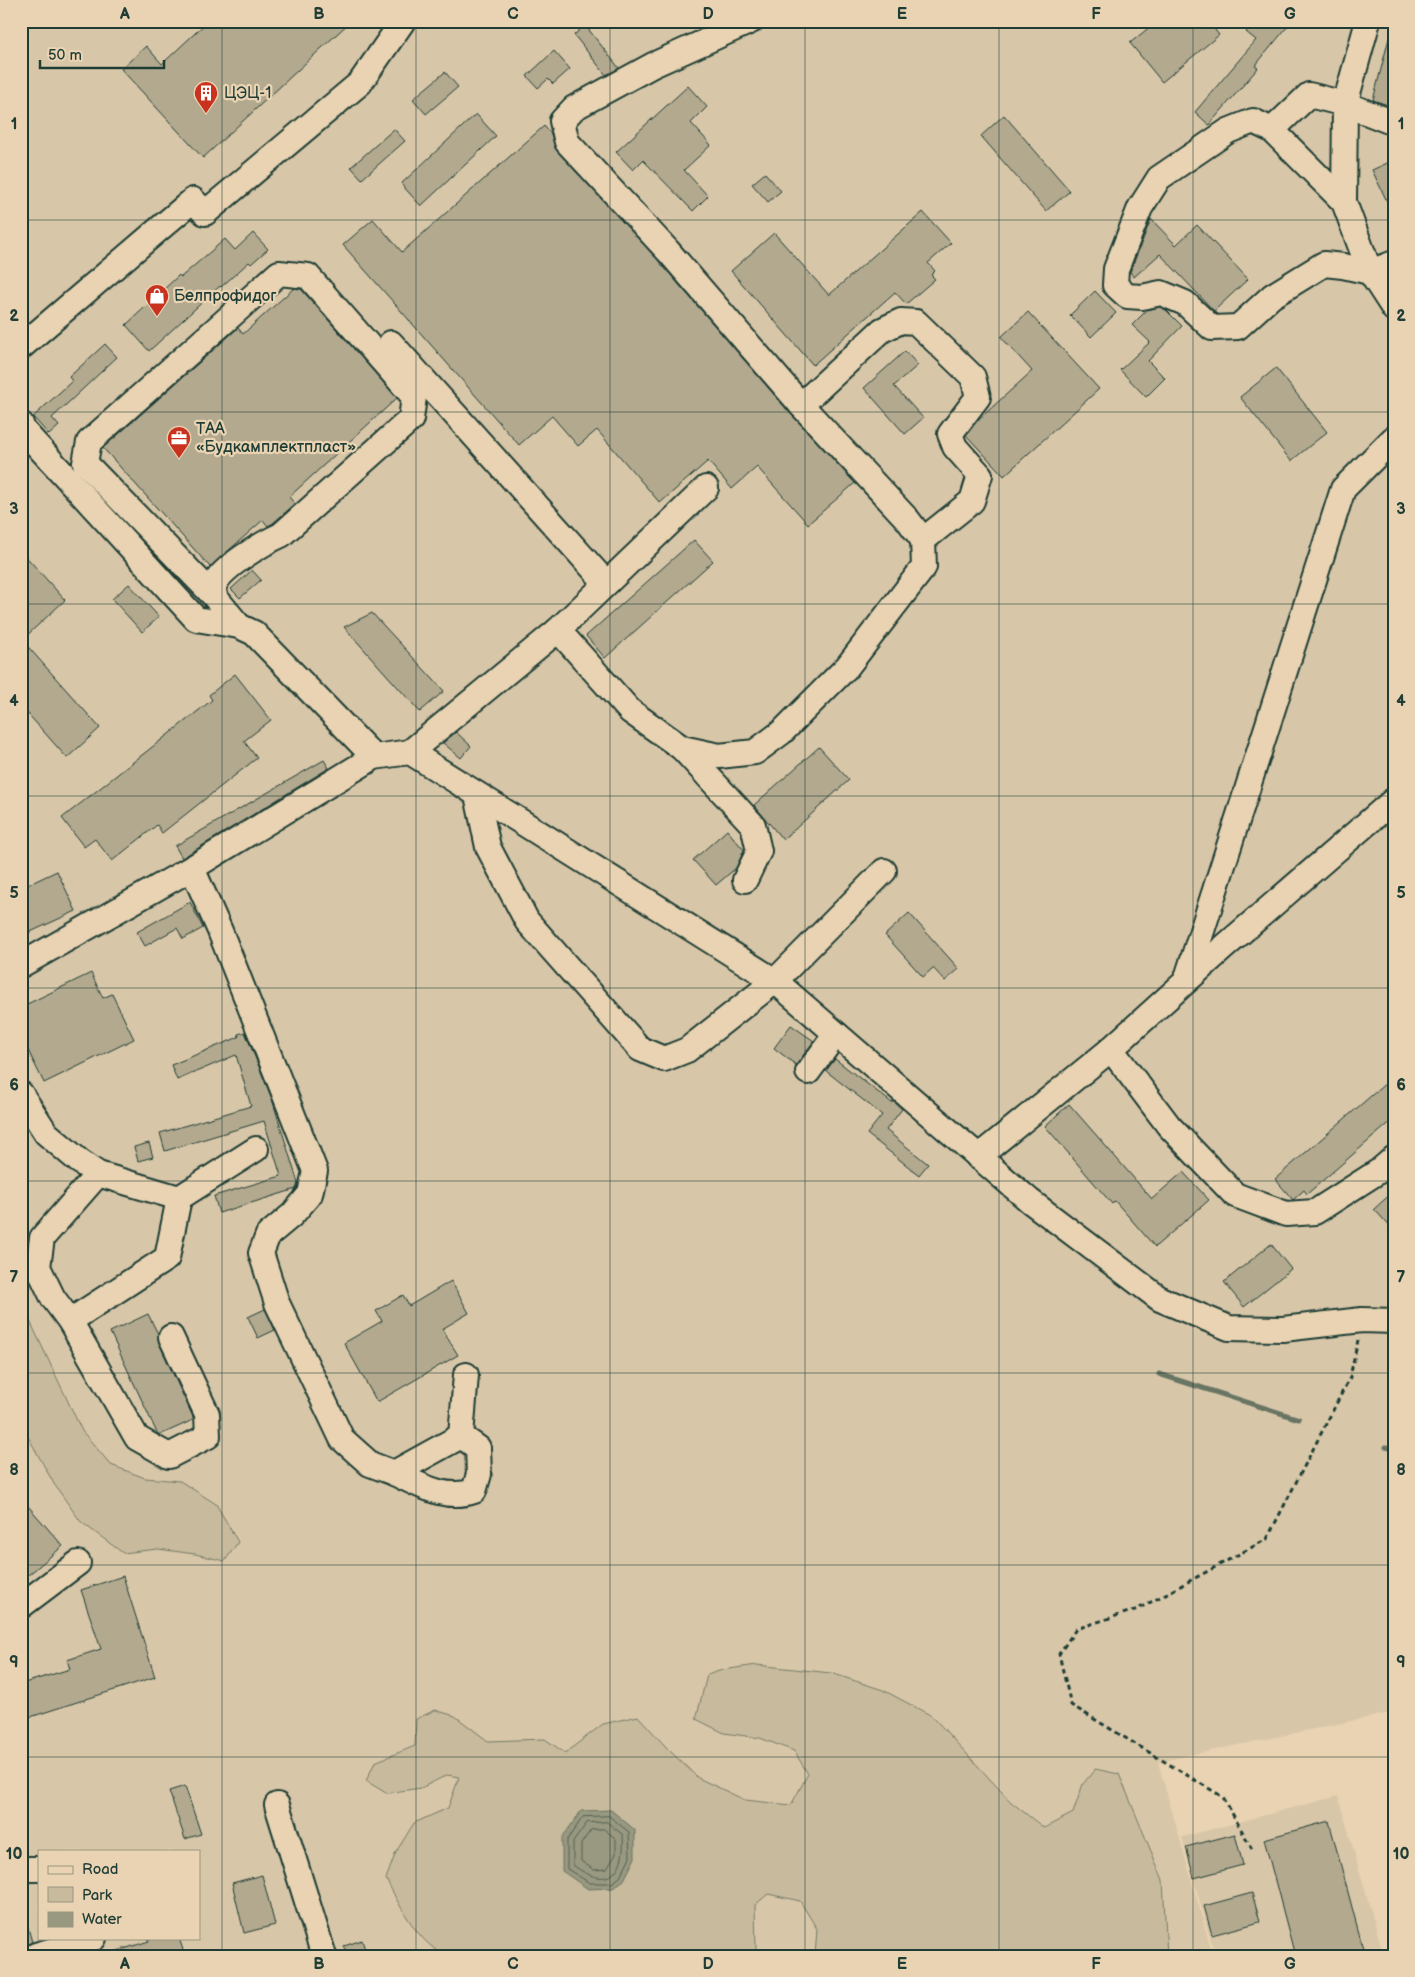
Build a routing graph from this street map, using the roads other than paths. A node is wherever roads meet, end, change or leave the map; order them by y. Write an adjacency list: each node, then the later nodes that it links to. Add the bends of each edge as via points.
1 (403, 21): 12 (street, via 360,83 205,213 192,200)
2 (751, 21): 13 (street, via 653,65 574,108 562,122 567,142 668,251)
3 (1368, 21): 4 (street)
4 (1345, 104): 5 (street); 6 (street, via 1309,96); 7 (street)
5 (1394, 123)
6 (1272, 130): 7 (street); 9 (street, via 1253,121 1228,131 1159,178 1140,208 1116,269 1115,285 1127,296 1142,298 1161,293 1185,304 1212,328 1238,327 1272,296 1324,264)
7 (1344, 202): 9 (street)
8 (1394, 263): 9 (street)
9 (1370, 272): 10 (street)
10 (1394, 309)
11 (391, 343): 18 (street)
12 (21, 347)
13 (801, 405): 17 (street); 17 (street, via 882,330 901,321 916,322 973,377 978,397 950,434 955,447 980,475 972,501)
14 (22, 428): 20 (street, via 196,619)
15 (1394, 438): 32 (street, via 1344,489)
16 (706, 488): 18 (street)
17 (923, 540): 22 (street, via 924,567 847,666 782,732 755,752 719,756)
18 (606, 583): 21 (street)
19 (214, 596): 19 (street, via 215,584 222,573 266,542 282,536 411,419 414,397 308,276 279,272 89,442 85,463); 20 (street)
20 (239, 626): 24 (street, via 254,633)
21 (558, 630): 22 (street, via 630,711); 23 (street)
22 (682, 748): 29 (street, via 753,825 759,851)
23 (410, 752): 24 (street); 25 (street)
24 (374, 757): 27 (street)
25 (477, 795): 31 (street); 31 (street, via 488,847 527,921 640,1049 664,1059 687,1050)
26 (1394, 800): 32 (street)
27 (192, 868): 30 (street); 47 (street, via 315,1172 310,1194 268,1235 261,1253 276,1303 342,1439 370,1464)
28 (884, 871): 31 (street)
29 (745, 880)
30 (21, 965)
31 (775, 981): 33 (street)
32 (1186, 981): 34 (street)
33 (836, 1034): 35 (street); 38 (street)
34 (1111, 1049): 38 (street); 39 (street, via 1169,1126 1235,1195 1286,1214 1315,1212)
35 (808, 1072)
36 (21, 1094): 40 (street, via 46,1133)
37 (256, 1149): 41 (street)
38 (978, 1157): 43 (street, via 1030,1201 1160,1299 1229,1328 1283,1329 1362,1320)
39 (1394, 1158)
40 (98, 1174): 41 (street); 42 (street, via 42,1238 38,1267 53,1298)
41 (179, 1198): 42 (street, via 167,1258)
42 (70, 1321): 44 (street, via 137,1438 168,1456 208,1436 207,1414)
43 (1394, 1321)
44 (171, 1337)
45 (466, 1375): 46 (street)
46 (460, 1436): 47 (street); 47 (street, via 478,1448 479,1474 474,1491 461,1496 433,1491)
47 (394, 1473)
48 (78, 1563): 49 (street)
49 (21, 1606)
50 (277, 1805): 57 (street)
51 (21, 1869): 52 (street)
52 (38, 1869)
53 (87, 1940): 55 (street)
54 (101, 1940): 56 (street)
55 (36, 1955)
56 (106, 1956)
57 (324, 1956)

